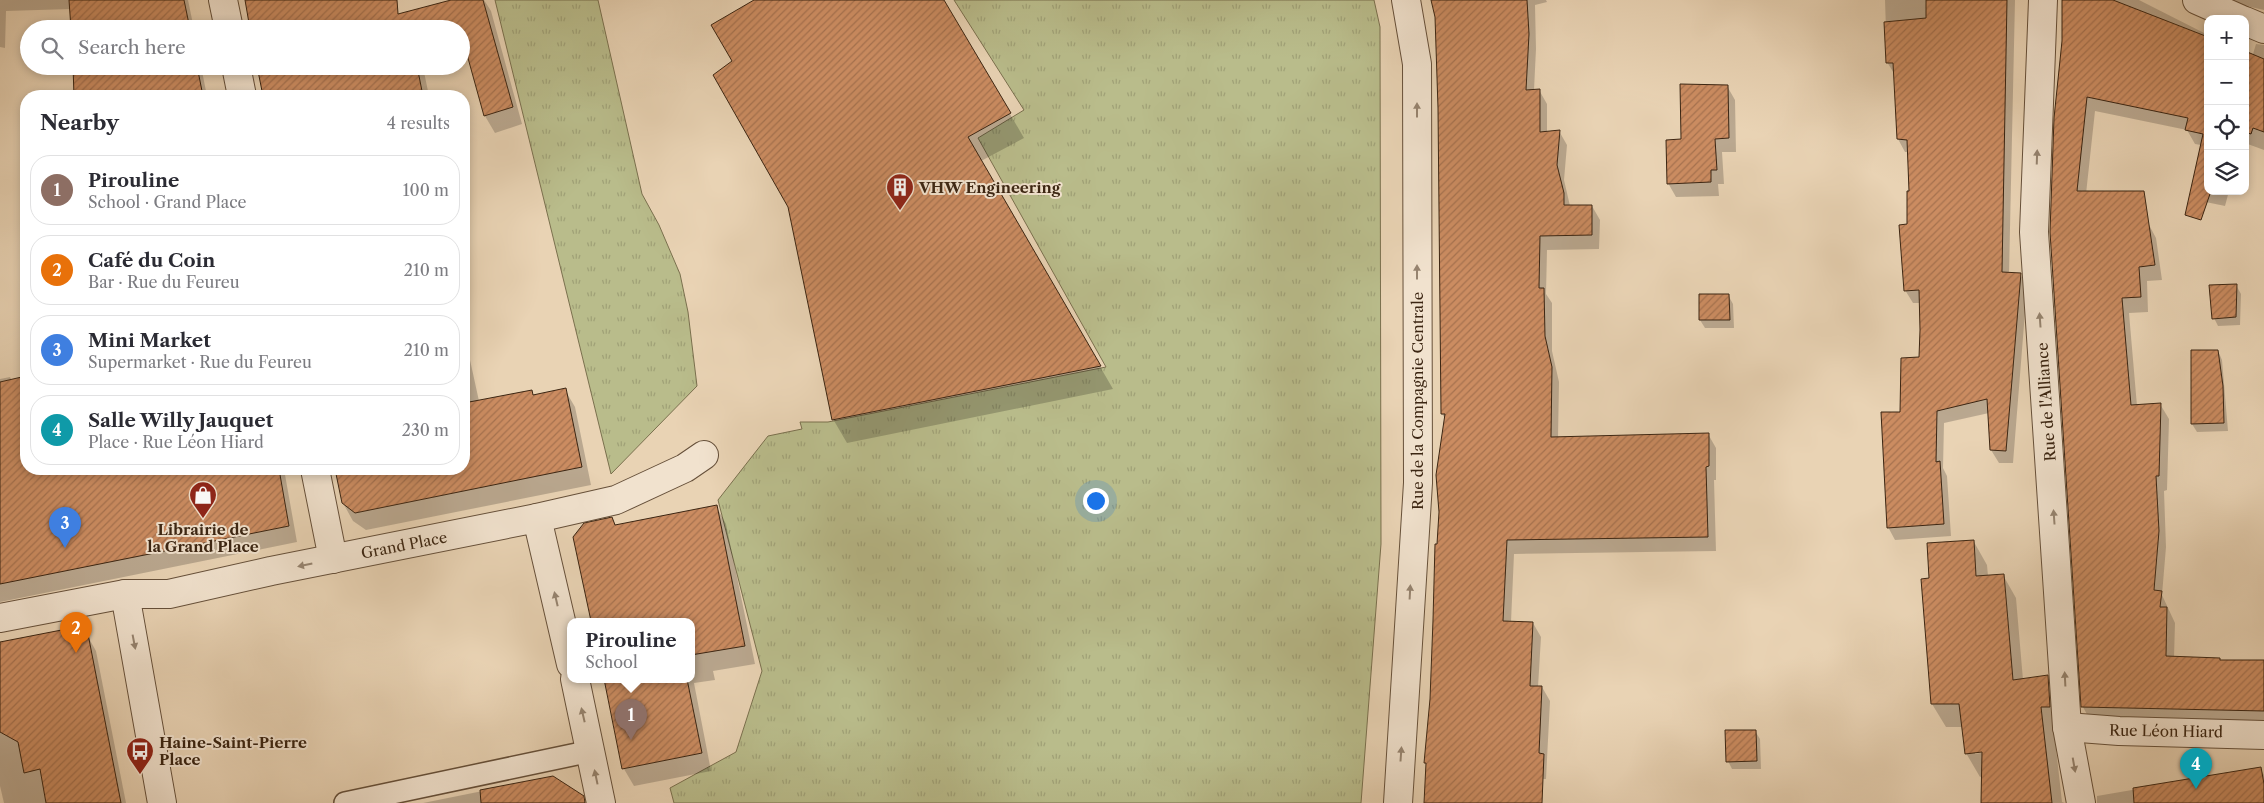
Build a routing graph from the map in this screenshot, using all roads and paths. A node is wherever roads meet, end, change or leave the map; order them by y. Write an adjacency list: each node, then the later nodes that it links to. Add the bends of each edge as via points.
1 (223, 0): 6 (street)
2 (1406, 0): 25 (street, Rue de la Compagnie Centrale, one-way to 2, via 1418,483 1416,64)
3 (2043, 0): 19 (street, Rue de l'Alliance, one-way to 3, via 2034,232)
4 (2197, 0): 5 (street)
5 (2231, 15)
6 (227, 20)
7 (2249, 23): 8 (street)
8 (2264, 29)
9 (238, 75): 10 (street)
10 (241, 90)
11 (704, 455): 13 (street, Grand Place, via 685,468 616,500)
12 (316, 475): 14 (street)
13 (537, 518): 14 (street, Grand Place); 17 (street, one-way to 13)
14 (333, 559): 15 (street, Grand Place, one-way to 15, via 169,594)
15 (125, 594): 16 (street, Grand Place); 22 (street, one-way to 22)
16 (0, 618)
17 (567, 647)
18 (575, 683): 21 (street, one-way to 18)
19 (2067, 728): 20 (street, Rue Léon Hiard); 26 (street, Rue de l'Alliance, one-way to 26)
20 (2264, 734)
21 (591, 750): 23 (street); 24 (street, one-way to 21)
22 (162, 803)
23 (345, 803)
24 (602, 803)
25 (1398, 803)
26 (2081, 803)

